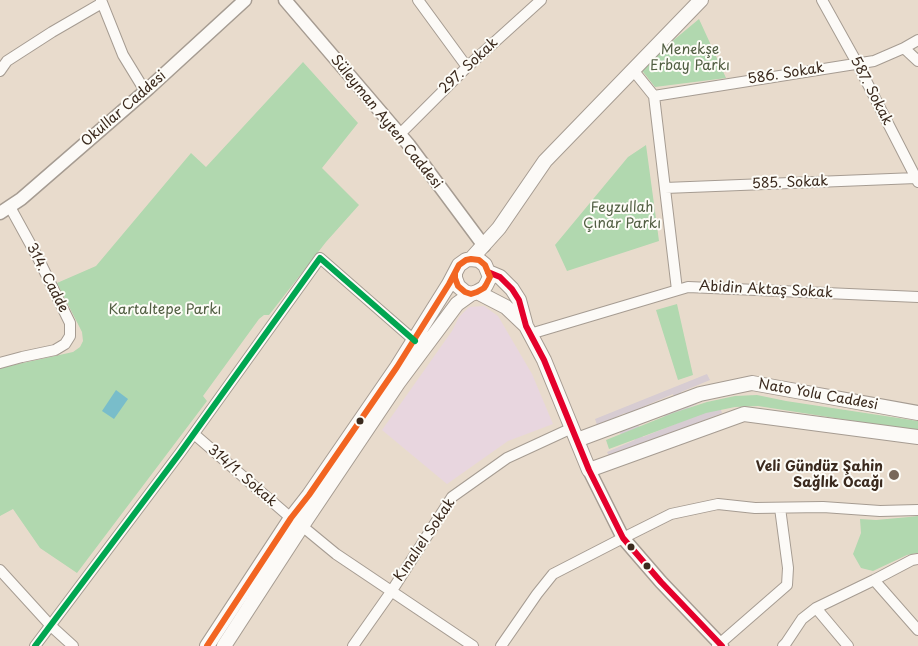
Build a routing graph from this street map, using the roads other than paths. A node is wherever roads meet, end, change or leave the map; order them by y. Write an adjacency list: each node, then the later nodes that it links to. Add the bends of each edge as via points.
1 (245, 0): 16 (street, Okullar Caddesi)
2 (285, 0): 18 (street, Süleyman Ayten Caddesi)
3 (418, 0): 13 (street)
4 (541, 0): 13 (street, 297. Sokak)
5 (701, 0): 14 (main road)
6 (822, 0): 12 (street, 587. Sokak)
7 (101, 2): 10 (street); 16 (street, via 123,55)
8 (918, 40): 9 (street, 586. Sokak)
9 (904, 48): 11 (street); 12 (street, 586. Sokak, via 874,61)
10 (3, 59): 15 (street)
11 (918, 61)
12 (857, 64): 17 (street, 586. Sokak); 19 (street, 587. Sokak)
13 (467, 67): 18 (street, 297. Sokak)
14 (633, 70): 17 (street); 22 (main road, via 545,161)
15 (0, 72)
16 (145, 91): 21 (street, Okullar Caddesi, via 21,199)
17 (654, 96): 20 (street)
18 (400, 134): 22 (street, Süleyman Ayten Caddesi)
19 (917, 180): 20 (street, 585. Sokak)
20 (665, 188): 26 (street)
21 (4, 208): 31 (street, 314. Cadde, via 38,258 70,323 70,336 55,350)
22 (484, 246): 23 (main road)
23 (471, 259): 24 (main road, via 482,262); 25 (main road, via 462,262)
24 (488, 272): 27 (main road, via 490,277 486,285); 29 (main road, via 500,277 512,289 519,300)
25 (455, 273): 27 (main road, via 458,286 465,292); 30 (main road)
26 (677, 290): 28 (street, Abidin Aktaş Sokak, via 688,287); 29 (street, Abidin Aktaş Sokak)
27 (474, 293): 29 (main road, via 506,307); 39 (main road, via 457,304)
28 (918, 297)
29 (528, 330): 34 (main road)
30 (414, 341): 33 (street, via 320,258); 39 (main road, via 326,471)
31 (0, 363)
32 (918, 412): 34 (main road, Nato Yolu Caddesi, via 752,383 700,394)
33 (194, 434): 39 (street, 314/1. Sokak); 46 (street)
34 (574, 434): 36 (main road); 44 (street, Kınalıel Sokak, via 507,458 452,496)
35 (918, 437): 36 (main road, Nato Yolu Caddesi, via 744,414)
36 (590, 470): 40 (street)
37 (780, 508): 38 (street); 40 (street, via 718,504 671,514); 48 (street, via 788,568 787,585)
38 (918, 510)
39 (296, 522): 44 (street, 314/1. Sokak); 51 (main road); 52 (main road)
40 (623, 538): 48 (street); 55 (street, via 553,574)
41 (918, 559): 43 (street)
42 (0, 570): 46 (street)
43 (874, 580): 45 (street); 47 (street)
44 (391, 592): 53 (street, Kınalıel Sokak); 54 (street, 314/1. Sokak)
45 (816, 608): 56 (street, via 802,619); 57 (street)
46 (51, 626): 49 (street); 50 (street)
47 (918, 630)
48 (720, 645)
49 (35, 646)
50 (73, 646)
51 (207, 646)
52 (224, 646)
53 (353, 646)
54 (473, 646)
55 (501, 646)
56 (783, 646)
57 (848, 646)

